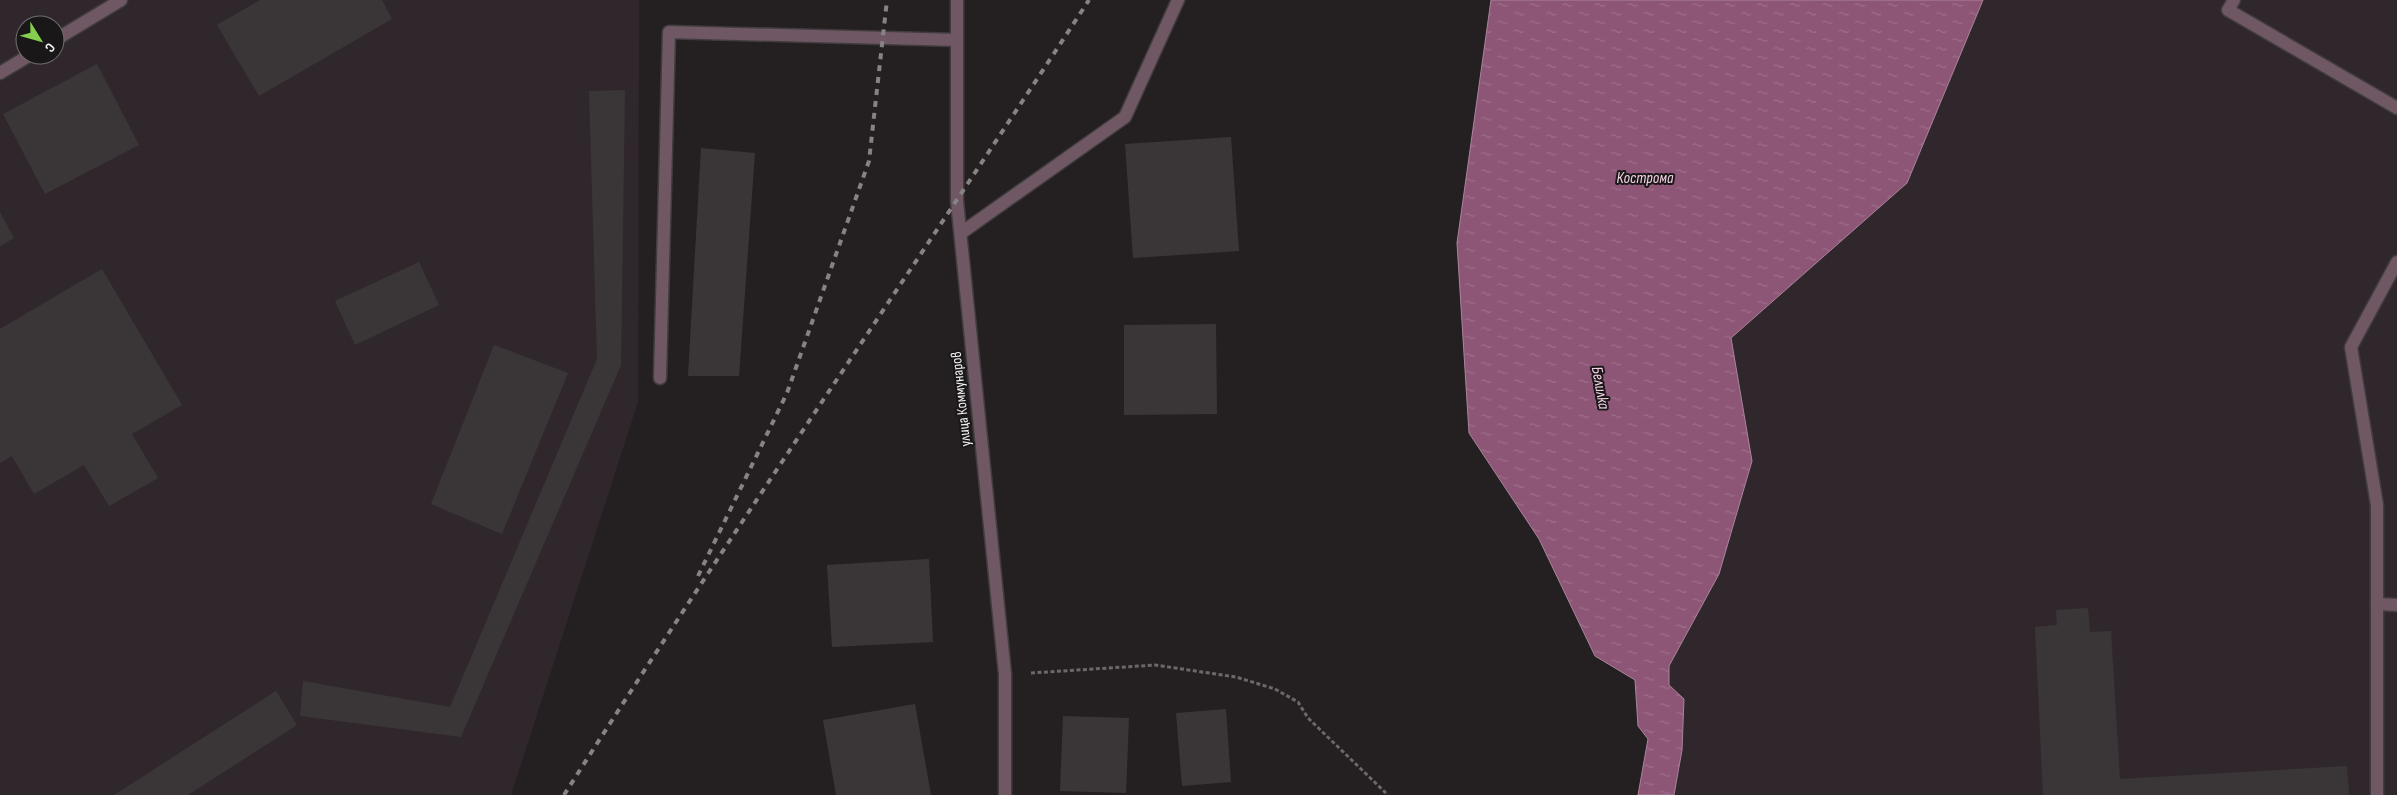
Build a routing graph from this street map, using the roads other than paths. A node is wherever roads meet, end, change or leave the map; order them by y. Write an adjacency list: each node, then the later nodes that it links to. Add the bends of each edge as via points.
1 (121, 0): 5 (street)
2 (957, 0): 6 (street, улица Коммунаров)
3 (1178, 0): 10 (street, via 1125,117)
4 (2234, 0): 9 (street, via 2228,10)
5 (65, 34)
6 (957, 40): 10 (street, улица Коммунаров); 12 (street, via 669,32)
7 (15, 64): 8 (street)
8 (0, 73)
9 (2397, 108)
10 (961, 233): 15 (street, улица Коммунаров, via 1005,674)
11 (2397, 262): 13 (street, via 2351,347 2377,505)
12 (660, 378)
13 (2377, 604): 14 (street); 16 (street)
14 (2397, 605)
15 (1005, 795)
16 (2377, 795)

